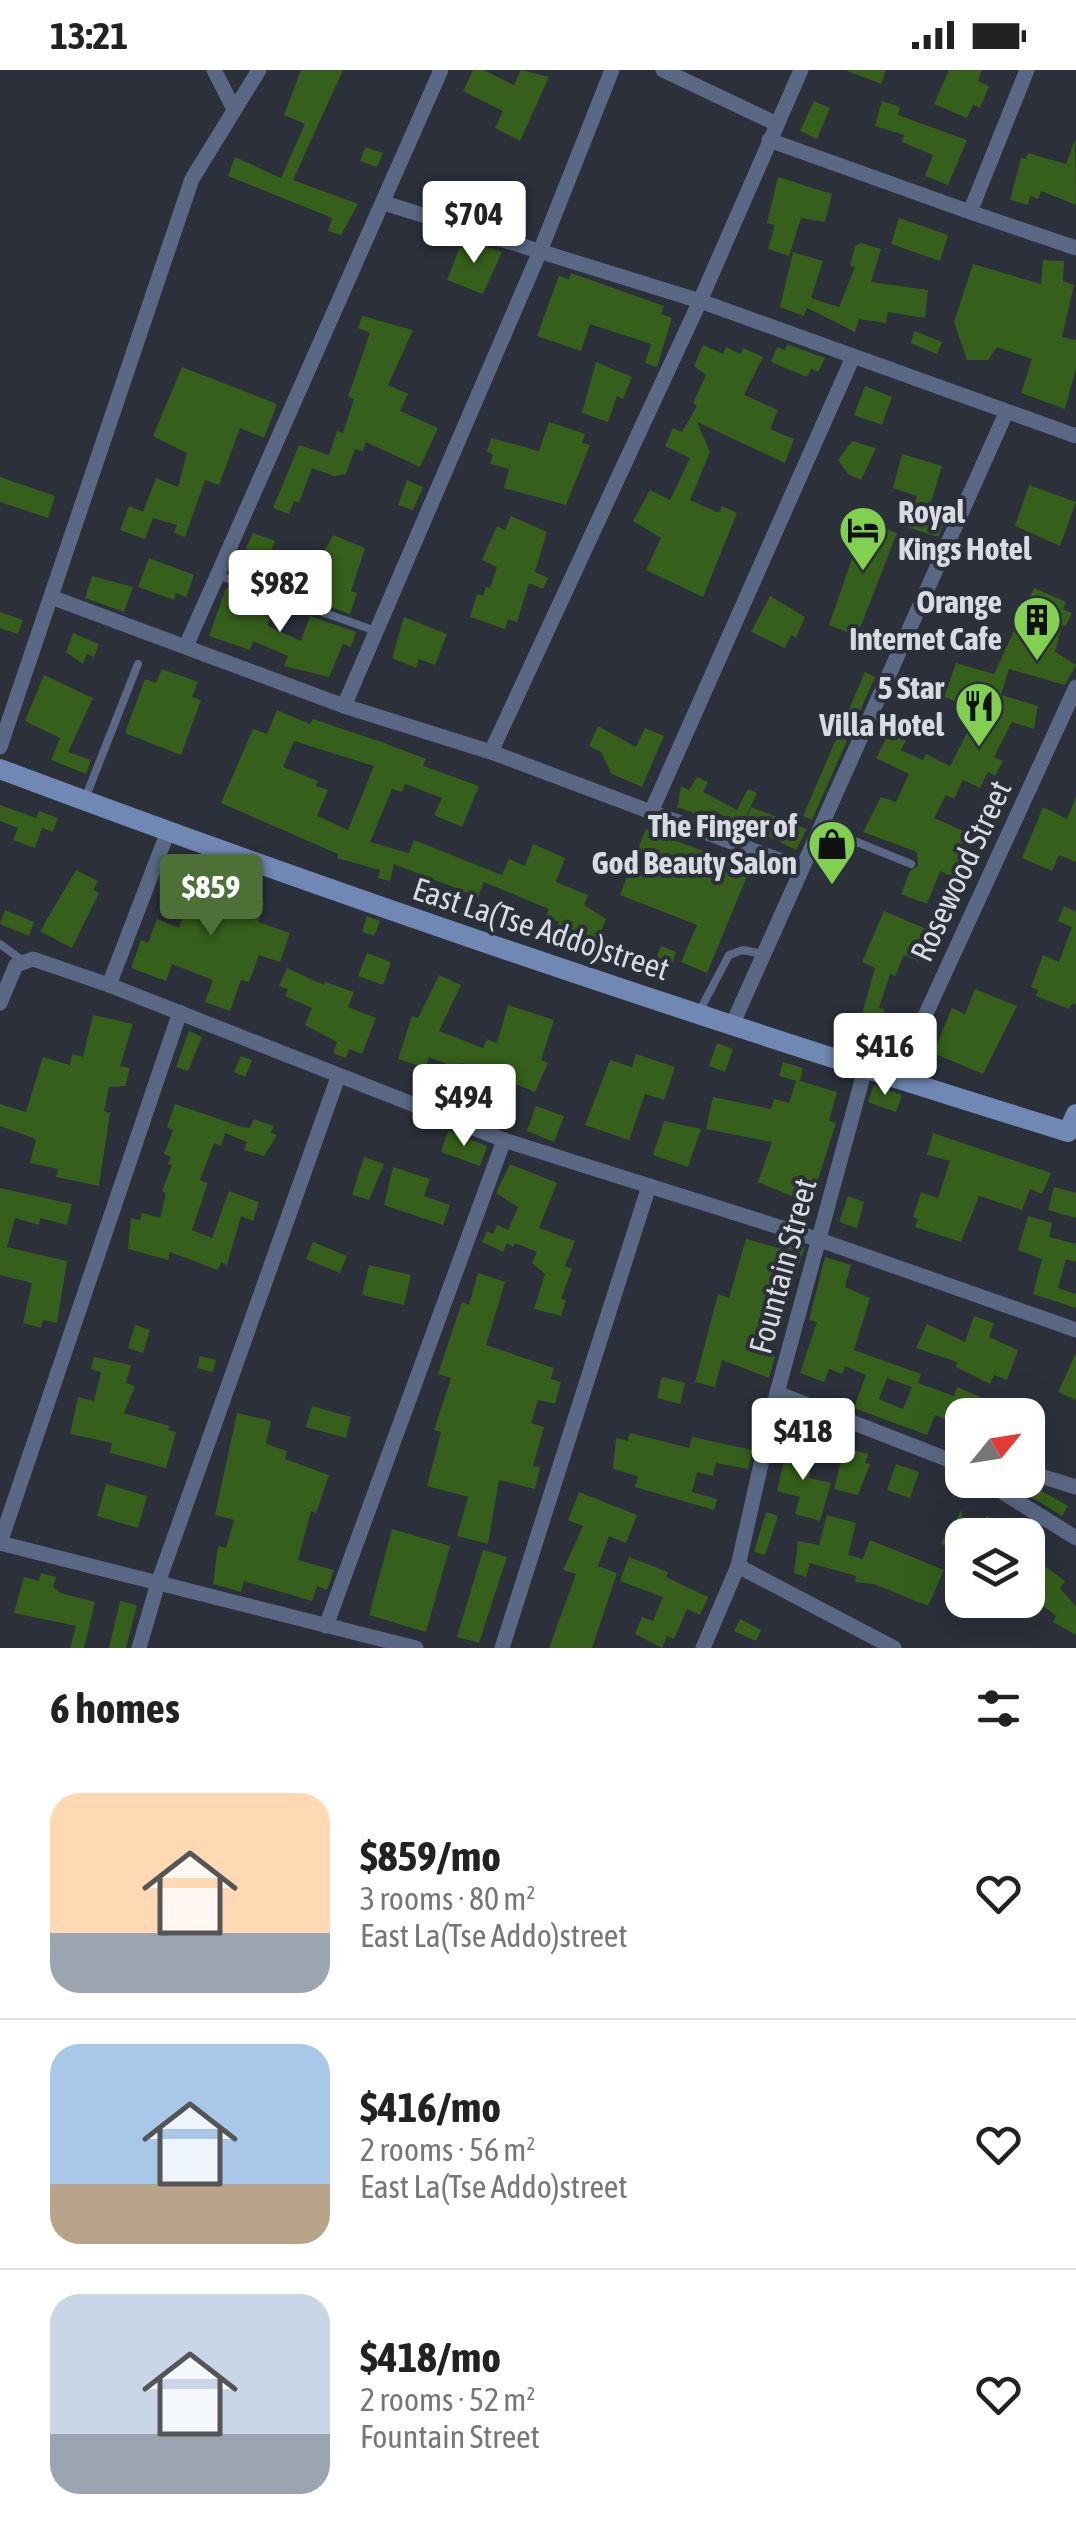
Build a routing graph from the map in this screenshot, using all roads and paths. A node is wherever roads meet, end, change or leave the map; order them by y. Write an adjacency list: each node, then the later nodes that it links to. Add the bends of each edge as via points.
1 (214, 70): 8 (street)
2 (259, 70): 8 (street)
3 (441, 70): 11 (street)
4 (612, 70): 14 (street)
5 (663, 70): 9 (street)
6 (801, 70): 9 (street)
7 (1026, 70): 12 (street)
8 (234, 110): 20 (street, via 192,178)
9 (777, 124): 10 (street)
10 (770, 140): 12 (street); 15 (street)
11 (384, 203): 14 (street); 19 (street)
12 (970, 212): 13 (street)
13 (1076, 248)
14 (541, 249): 15 (street); 21 (street)
15 (700, 301): 16 (street); 27 (street)
16 (853, 357): 17 (street); 30 (street)
17 (1006, 413): 18 (street); 31 (street)
18 (1076, 436)
19 (217, 575): 21 (lane); 22 (street)
20 (51, 597): 22 (street); 26 (street)
21 (376, 631): 25 (street)
22 (186, 646): 25 (street)
23 (138, 664): 29 (lane)
24 (1075, 694): 45 (street, Rosewood Street)
25 (344, 706): 27 (street)
26 (0, 747)
27 (491, 752): 30 (street)
28 (0, 769): 29 (street, East La(Tse Addo)street)
29 (85, 801): 32 (street, East La(Tse Addo)street)
30 (651, 812): 34 (street)
31 (820, 826): 33 (lane); 34 (street)
32 (167, 834): 38 (street); 41 (street, East La(Tse Addo)street)
33 (911, 864)
34 (801, 868): 36 (street)
35 (0, 944): 37 (lane)
36 (763, 954): 41 (lane, via 743,950 729,956); 42 (street)
37 (23, 961): 38 (street, via 48,962); 39 (street)
38 (109, 985): 40 (street)
39 (0, 1004)
40 (180, 1012): 44 (street); 57 (street)
41 (699, 1012): 42 (street, East La(Tse Addo)street)
42 (733, 1023): 43 (street, East La(Tse Addo)street)
43 (865, 1069): 45 (street, East La(Tse Addo)street); 49 (street, Fountain Street)
44 (338, 1077): 47 (street); 59 (street)
45 (896, 1079): 46 (street, East La(Tse Addo)street)
46 (1073, 1127)
47 (504, 1140): 48 (street); 60 (street)
48 (649, 1186): 49 (street); 63 (street)
49 (817, 1239): 50 (street); 51 (street, Fountain Street)
50 (1076, 1330)
51 (777, 1393): 52 (street); 58 (street, Fountain Street)
52 (945, 1459)
53 (1045, 1477): 54 (street)
54 (1076, 1486)
55 (1012, 1498): 56 (street)
56 (1076, 1538)
57 (0, 1543): 59 (street)
58 (738, 1566): 64 (street, Fountain Street); 65 (street)
59 (158, 1584): 60 (street); 61 (street)
60 (326, 1626): 62 (street)
61 (139, 1648)
62 (416, 1648)
63 (502, 1648)
64 (702, 1648)
65 (894, 1648)

